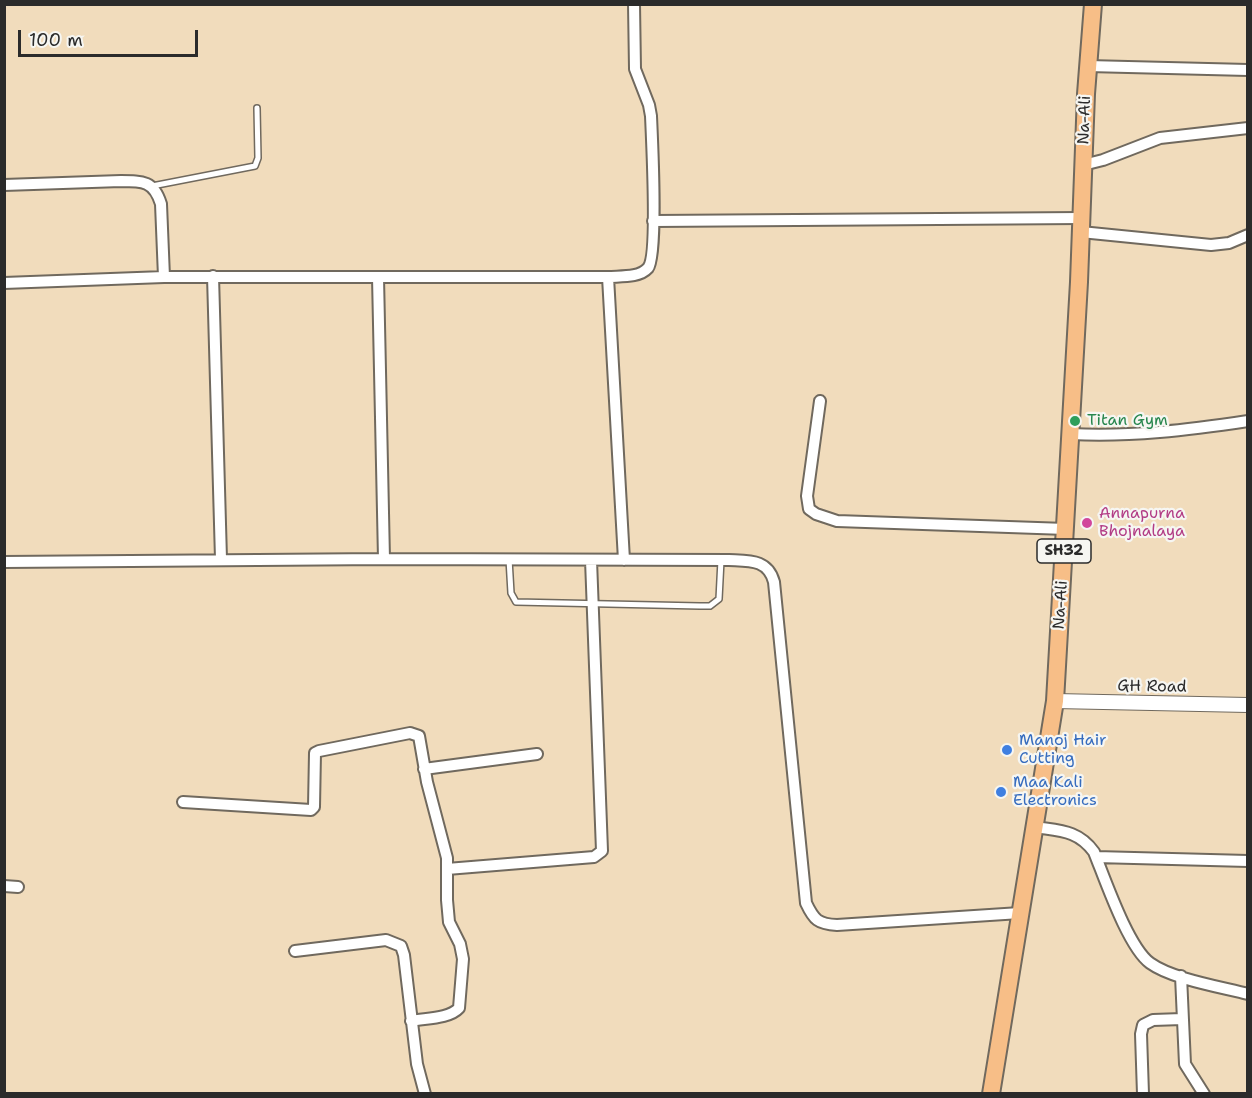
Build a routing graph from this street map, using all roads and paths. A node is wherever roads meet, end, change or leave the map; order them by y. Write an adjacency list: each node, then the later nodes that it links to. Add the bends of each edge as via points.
1 (634, 4): 10 (street, via 635,69 651,116)
2 (1093, 4): 3 (main road, Na-Ali / SH32)
3 (1088, 66): 4 (street); 7 (main road, Na-Ali / SH32)
4 (1248, 70)
5 (257, 108): 9 (lane, via 255,166)
6 (1248, 128): 7 (street, via 1160,138)
7 (1083, 165): 11 (main road, Na-Ali / SH32)
8 (4, 184): 9 (street, via 139,181)
9 (152, 186): 14 (street, via 161,204)
10 (653, 221): 11 (street); 15 (street, via 648,267 640,273)
11 (1082, 225): 12 (street, via 1211,245); 20 (main road, Na-Ali / SH32)
12 (1248, 235)
13 (213, 276): 14 (street); 16 (street); 22 (street)
14 (164, 277): 17 (street)
15 (608, 277): 16 (street); 26 (street)
16 (378, 278): 23 (street)
17 (4, 283)
18 (820, 401): 21 (street, via 807,496 809,509 816,514 837,521)
19 (1248, 421): 20 (street, via 1127,436)
20 (1071, 434): 21 (main road, Na-Ali / SH32)
21 (1066, 529): 30 (main road, Na-Ali / SH32)
22 (221, 559): 23 (street); 28 (street)
23 (384, 559): 24 (street)
24 (509, 559): 25 (street); 29 (lane, via 511,592 516,602)
25 (591, 560): 26 (street); 29 (street)
26 (624, 560): 27 (street)
27 (721, 560): 29 (lane, via 719,599 710,606); 41 (street, via 751,561 763,564 771,572 806,903 812,916 823,924 837,925)
28 (4, 562)
29 (593, 604): 38 (street, via 602,852 594,857)
30 (1055, 701): 31 (street, GH Road); 35 (main road, Na-Ali / SH32)
31 (1248, 705)
32 (537, 754): 33 (street)
33 (424, 769): 34 (street, via 419,736 410,733 324,748 315,753 311,810); 38 (street)
34 (183, 802)
35 (1035, 827): 36 (street, via 1076,835); 41 (main road, Na-Ali / SH32)
36 (1096, 857): 37 (street); 43 (street, via 1137,951 1151,964)
37 (1248, 861)
38 (447, 869): 46 (street, via 449,922 463,959 459,1008)
39 (4, 886): 40 (street)
40 (18, 887)
41 (1020, 913): 48 (main road, Na-Ali / SH32)
42 (295, 951): 46 (street, via 386,940 401,946)
43 (1181, 976): 44 (street); 45 (street)
44 (1248, 994)
45 (1182, 1019): 49 (street, via 1153,1020 1143,1025); 50 (street, via 1185,1064)
46 (411, 1021): 47 (street)
47 (425, 1094)
48 (991, 1094)
49 (1143, 1094)
50 (1204, 1094)

